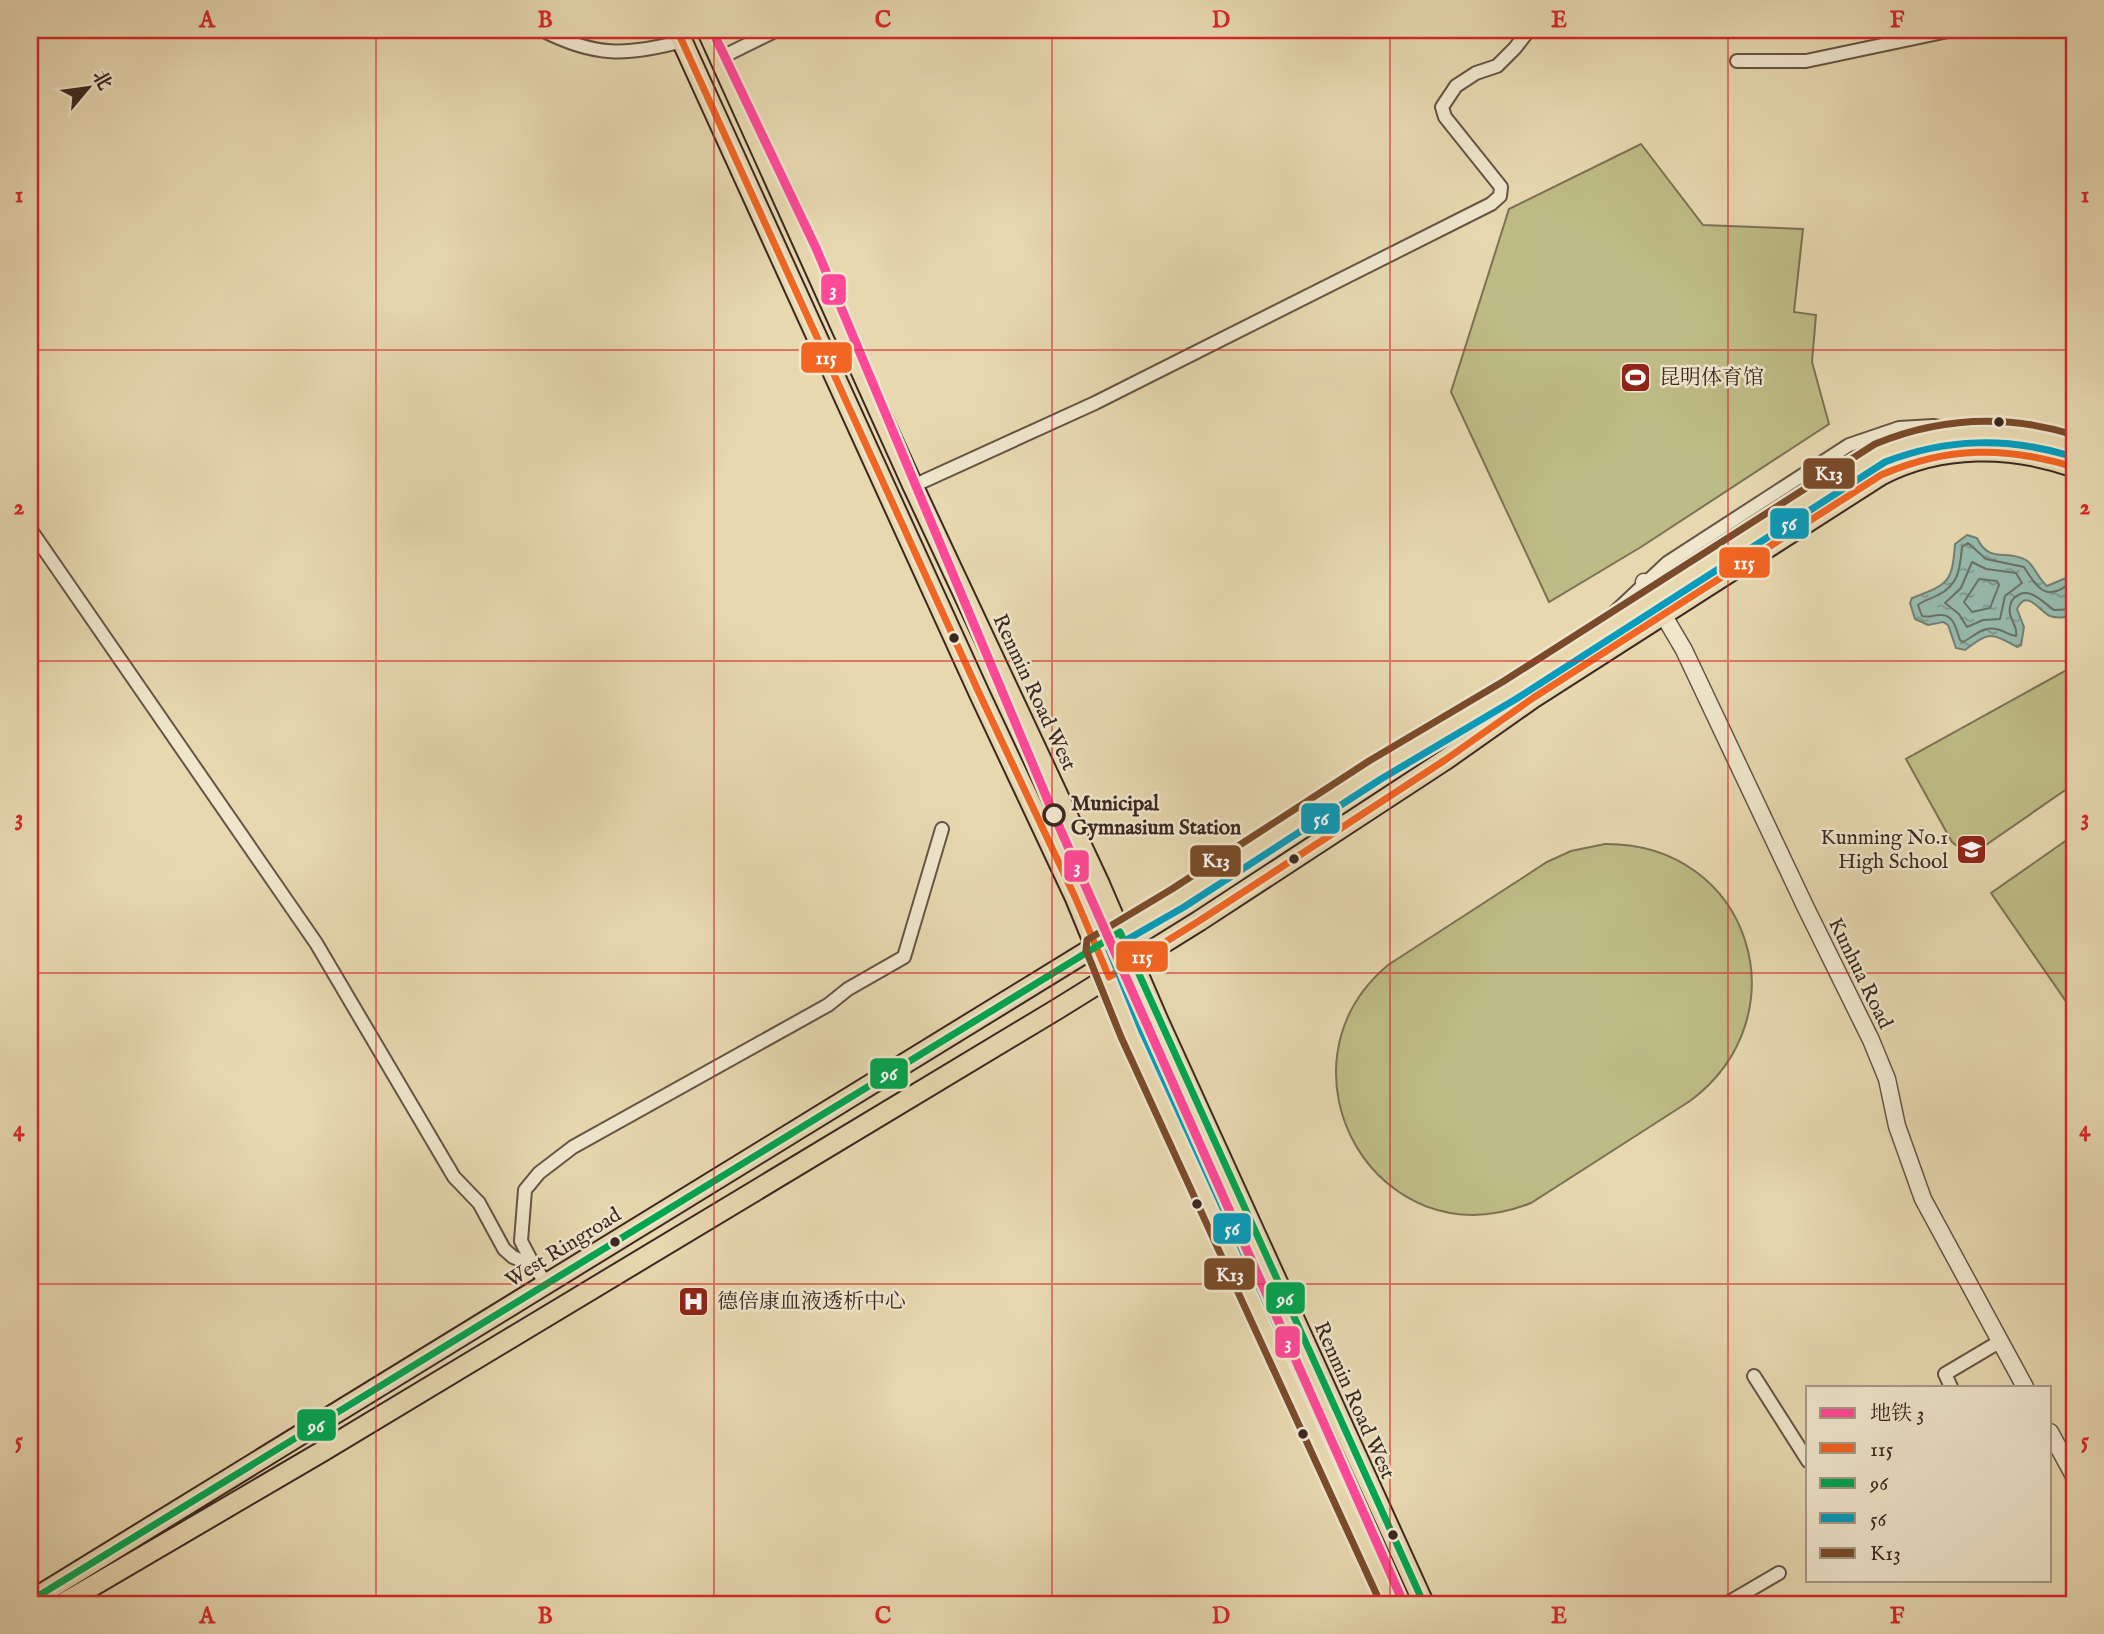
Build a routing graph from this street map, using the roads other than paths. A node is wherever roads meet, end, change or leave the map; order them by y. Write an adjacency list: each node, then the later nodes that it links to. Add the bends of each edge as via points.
1 (542, 30): 6 (street, via 569,44 607,52 645,51)
2 (707, 30): 7 (main road, Renmin Road West)
3 (777, 30): 7 (street)
4 (1528, 30): 11 (street, via 1497,66 1456,86 1442,107 1501,187 1500,196 1491,204 1095,403)
5 (1953, 30): 8 (street, via 1806,61)
6 (680, 36): 17 (main road)
7 (720, 58): 11 (main road, Renmin Road West)
8 (1737, 61)
9 (2074, 446): 13 (main road, West Ringroad, via 2035,436 1964,432 1916,439 1880,453)
10 (2074, 467): 14 (main road, via 2031,456 1980,452 1949,452 1910,462 1872,481)
11 (913, 486): 16 (main road, Renmin Road West)
12 (30, 529): 20 (street, via 316,943 454,1177 479,1203 504,1249)
13 (1649, 590): 14 (street, Kunhua Road); 16 (main road, West Ringroad, via 1583,642)
14 (1664, 616): 18 (main road); 22 (street, Kunhua Road, via 1871,1040 1923,1199)
15 (942, 829): 20 (street, via 904,957 828,1005 573,1147 539,1173 525,1190 521,1241)
16 (1120, 932): 17 (main road, West Ringroad); 18 (main road, Renmin Road West)
17 (1096, 946): 19 (main road); 21 (main road, West Ringroad)
18 (1133, 962): 19 (main road); 33 (main road, Renmin Road West)
19 (1109, 977): 31 (main road); 32 (main road)
20 (534, 1266): 21 (street)
21 (546, 1283): 30 (main road, West Ringroad)
22 (1999, 1342): 24 (street, via 1945,1374); 25 (street, Kunhua Road)
23 (1754, 1376): 27 (street)
24 (1951, 1386)
25 (2024, 1386)
26 (2052, 1436): 28 (street)
27 (1806, 1458)
28 (2074, 1476)
29 (1779, 1573): 34 (street)
30 (30, 1601)
31 (62, 1604)
32 (1392, 1604)
33 (1424, 1604)
34 (1726, 1604)

